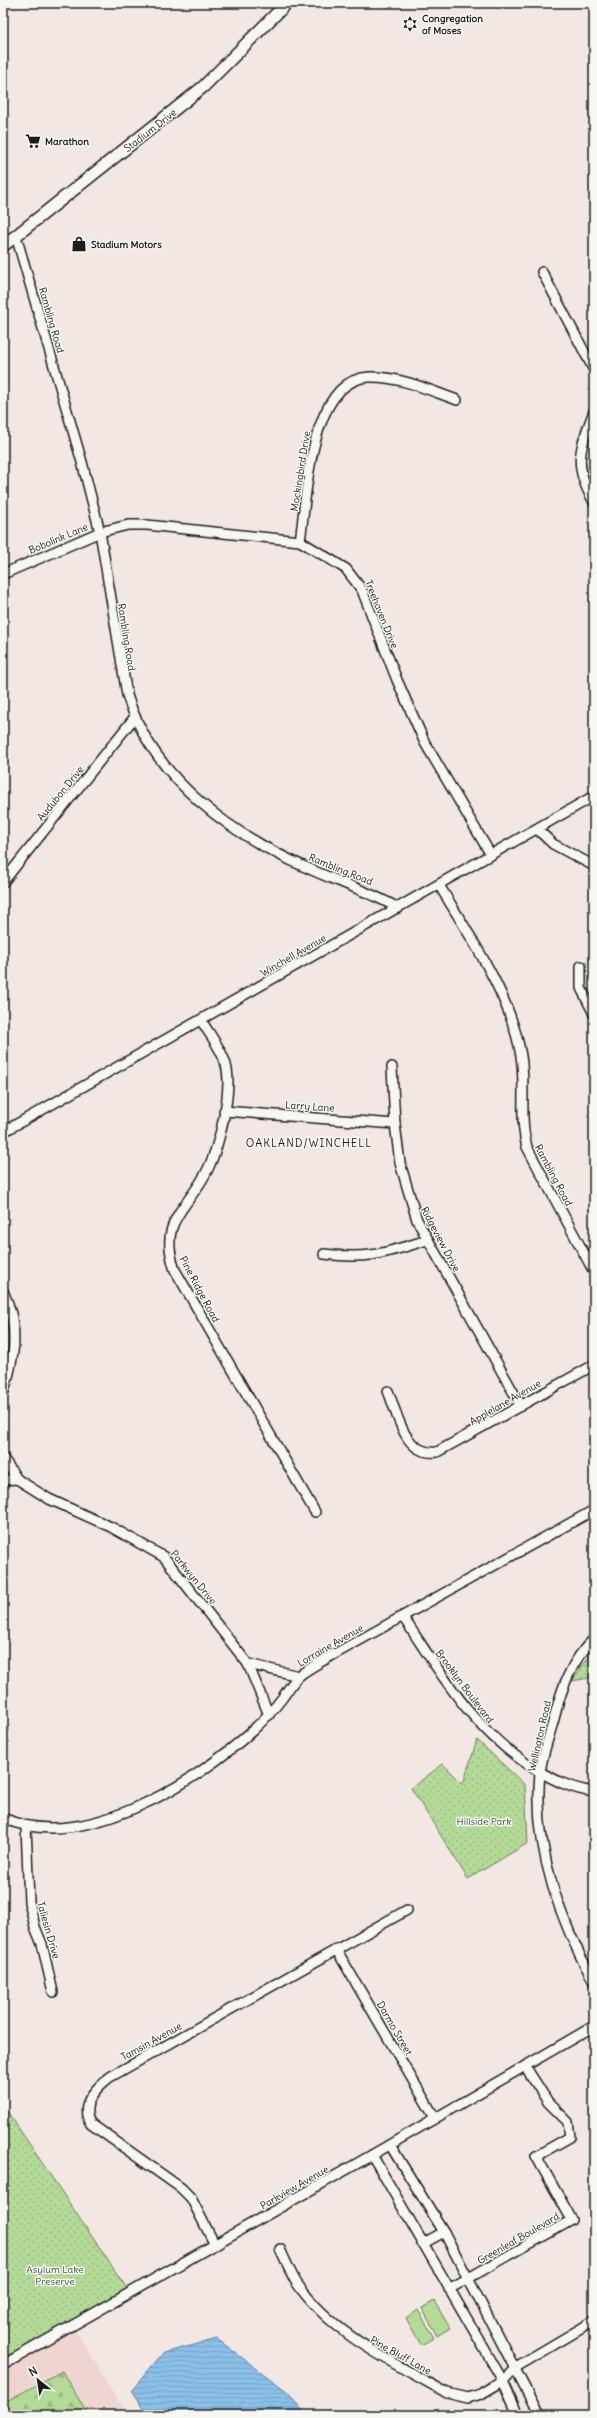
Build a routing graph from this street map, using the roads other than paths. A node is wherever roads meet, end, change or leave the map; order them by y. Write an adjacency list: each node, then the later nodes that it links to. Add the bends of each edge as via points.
1 (287, 3): 2 (main road, Stadium Drive, via 203,87)
2 (16, 236): 3 (main road, Stadium Drive); 9 (street, Rambling Road)
3 (3, 246)
4 (542, 272): 5 (street)
5 (594, 370)
6 (457, 400): 10 (street, Mockingbird Drive, via 405,382 379,378 363,378 342,387 330,403 316,433)
7 (594, 411): 8 (street, via 580,458 583,480)
8 (594, 502)
9 (100, 532): 10 (street, Treehaven Drive, via 128,525); 11 (street, Bobolink Lane); 12 (street, Rambling Road, via 122,677)
10 (300, 541): 15 (street, Treehaven Drive, via 346,569 362,590 425,743)
11 (3, 574)
12 (134, 718): 17 (street, Audubon Drive); 19 (street, Rambling Road, via 158,759 172,776 210,809 258,844 312,870 373,894)
13 (594, 796): 14 (street, Winchell Avenue)
14 (537, 829): 15 (street, Winchell Avenue); 16 (street, via 553,844)
15 (491, 855): 18 (street, Winchell Avenue)
16 (594, 866)
17 (3, 882)
18 (439, 885): 19 (street, Winchell Avenue); 29 (street, Rambling Road, via 477,948 511,1018 524,1078 523,1131 527,1147)
19 (398, 908): 22 (street, Winchell Avenue)
20 (582, 966): 21 (street, via 581,988)
21 (594, 1014)
22 (200, 1020): 24 (street, Pine Ridge Road, via 226,1064 228,1075); 26 (street, Winchell Avenue)
23 (392, 1067): 25 (street, Ridgeview Drive)
24 (224, 1111): 25 (street, Larry Lane); 39 (street, Pine Ridge Road, via 208,1170 173,1223 169,1244 170,1256 175,1270)
25 (395, 1124): 27 (street, Ridgeview Drive, via 400,1163 411,1204)
26 (3, 1132)
27 (427, 1240): 28 (street, via 379,1255 352,1258); 34 (street, Ridgeview Drive)
28 (324, 1254)
29 (594, 1272)
30 (3, 1291): 33 (street, via 13,1316 14,1329 10,1372)
31 (594, 1365): 34 (street, Applelane Avenue)
32 (388, 1391): 34 (street, Applelane Avenue, via 408,1441 424,1452 445,1449)
33 (3, 1394)
34 (521, 1406)
35 (3, 1458): 36 (street, Parkwyn Drive)
36 (17, 1479): 37 (street); 42 (street, Parkwyn Drive, via 50,1499 111,1526 164,1557)
37 (3, 1480)
38 (594, 1510): 40 (street, Lorraine Avenue)
39 (316, 1512)
40 (403, 1617): 43 (street, Lorraine Avenue); 45 (street, Brooklyn Boulevard, via 444,1678 484,1730 513,1755)
41 (594, 1639): 45 (street, Wellington Road, via 576,1662 562,1689)
42 (248, 1664): 43 (street); 44 (street, Parkwyn Drive)
43 (299, 1676): 44 (street, Lorraine Avenue)
44 (269, 1715): 48 (street, Lorraine Avenue, via 207,1769 150,1801 81,1825)
45 (540, 1772): 46 (street, Brooklyn Boulevard, via 563,1784); 51 (street, Wellington Road, via 540,1817 546,1864 554,1892 577,1949)
46 (594, 1792)
47 (3, 1818): 48 (street, Lorraine Avenue)
48 (26, 1826): 52 (street, Taliesin Drive, via 29,1902)
49 (407, 1910): 50 (street, Tamsin Avenue)
50 (336, 1949): 55 (street, Darmo Street); 60 (street, Tamsin Avenue, via 110,2077 99,2085 89,2101 87,2113 91,2124 181,2188 191,2198)
51 (594, 1982)
52 (53, 1992)
53 (594, 2026): 54 (street, Parkview Avenue)
54 (525, 2066): 55 (street, Parkview Avenue); 62 (street, Greenleaf Boulevard, via 548,2102 568,2122 570,2137 536,2156 572,2220)
55 (436, 2118): 56 (street, Parkview Avenue)
56 (390, 2145): 57 (street, Parkview Avenue); 58 (street)
57 (372, 2155): 59 (street); 60 (street, Parkview Avenue)
58 (444, 2232): 59 (street); 62 (street)
59 (422, 2244): 63 (street)
60 (215, 2245): 65 (street, Parkview Avenue)
61 (280, 2249): 67 (street, Pine Bluff Lane, via 296,2282 330,2320 367,2349 458,2397 468,2398 481,2394)
62 (469, 2278): 63 (street, Greenleaf Boulevard); 66 (street)
63 (449, 2289): 67 (street)
64 (594, 2321): 66 (street, Pine Bluff Lane)
65 (3, 2365)
66 (516, 2367): 67 (street, Pine Bluff Lane); 69 (street)
67 (503, 2381): 68 (street)
68 (518, 2415)
69 (539, 2415)

